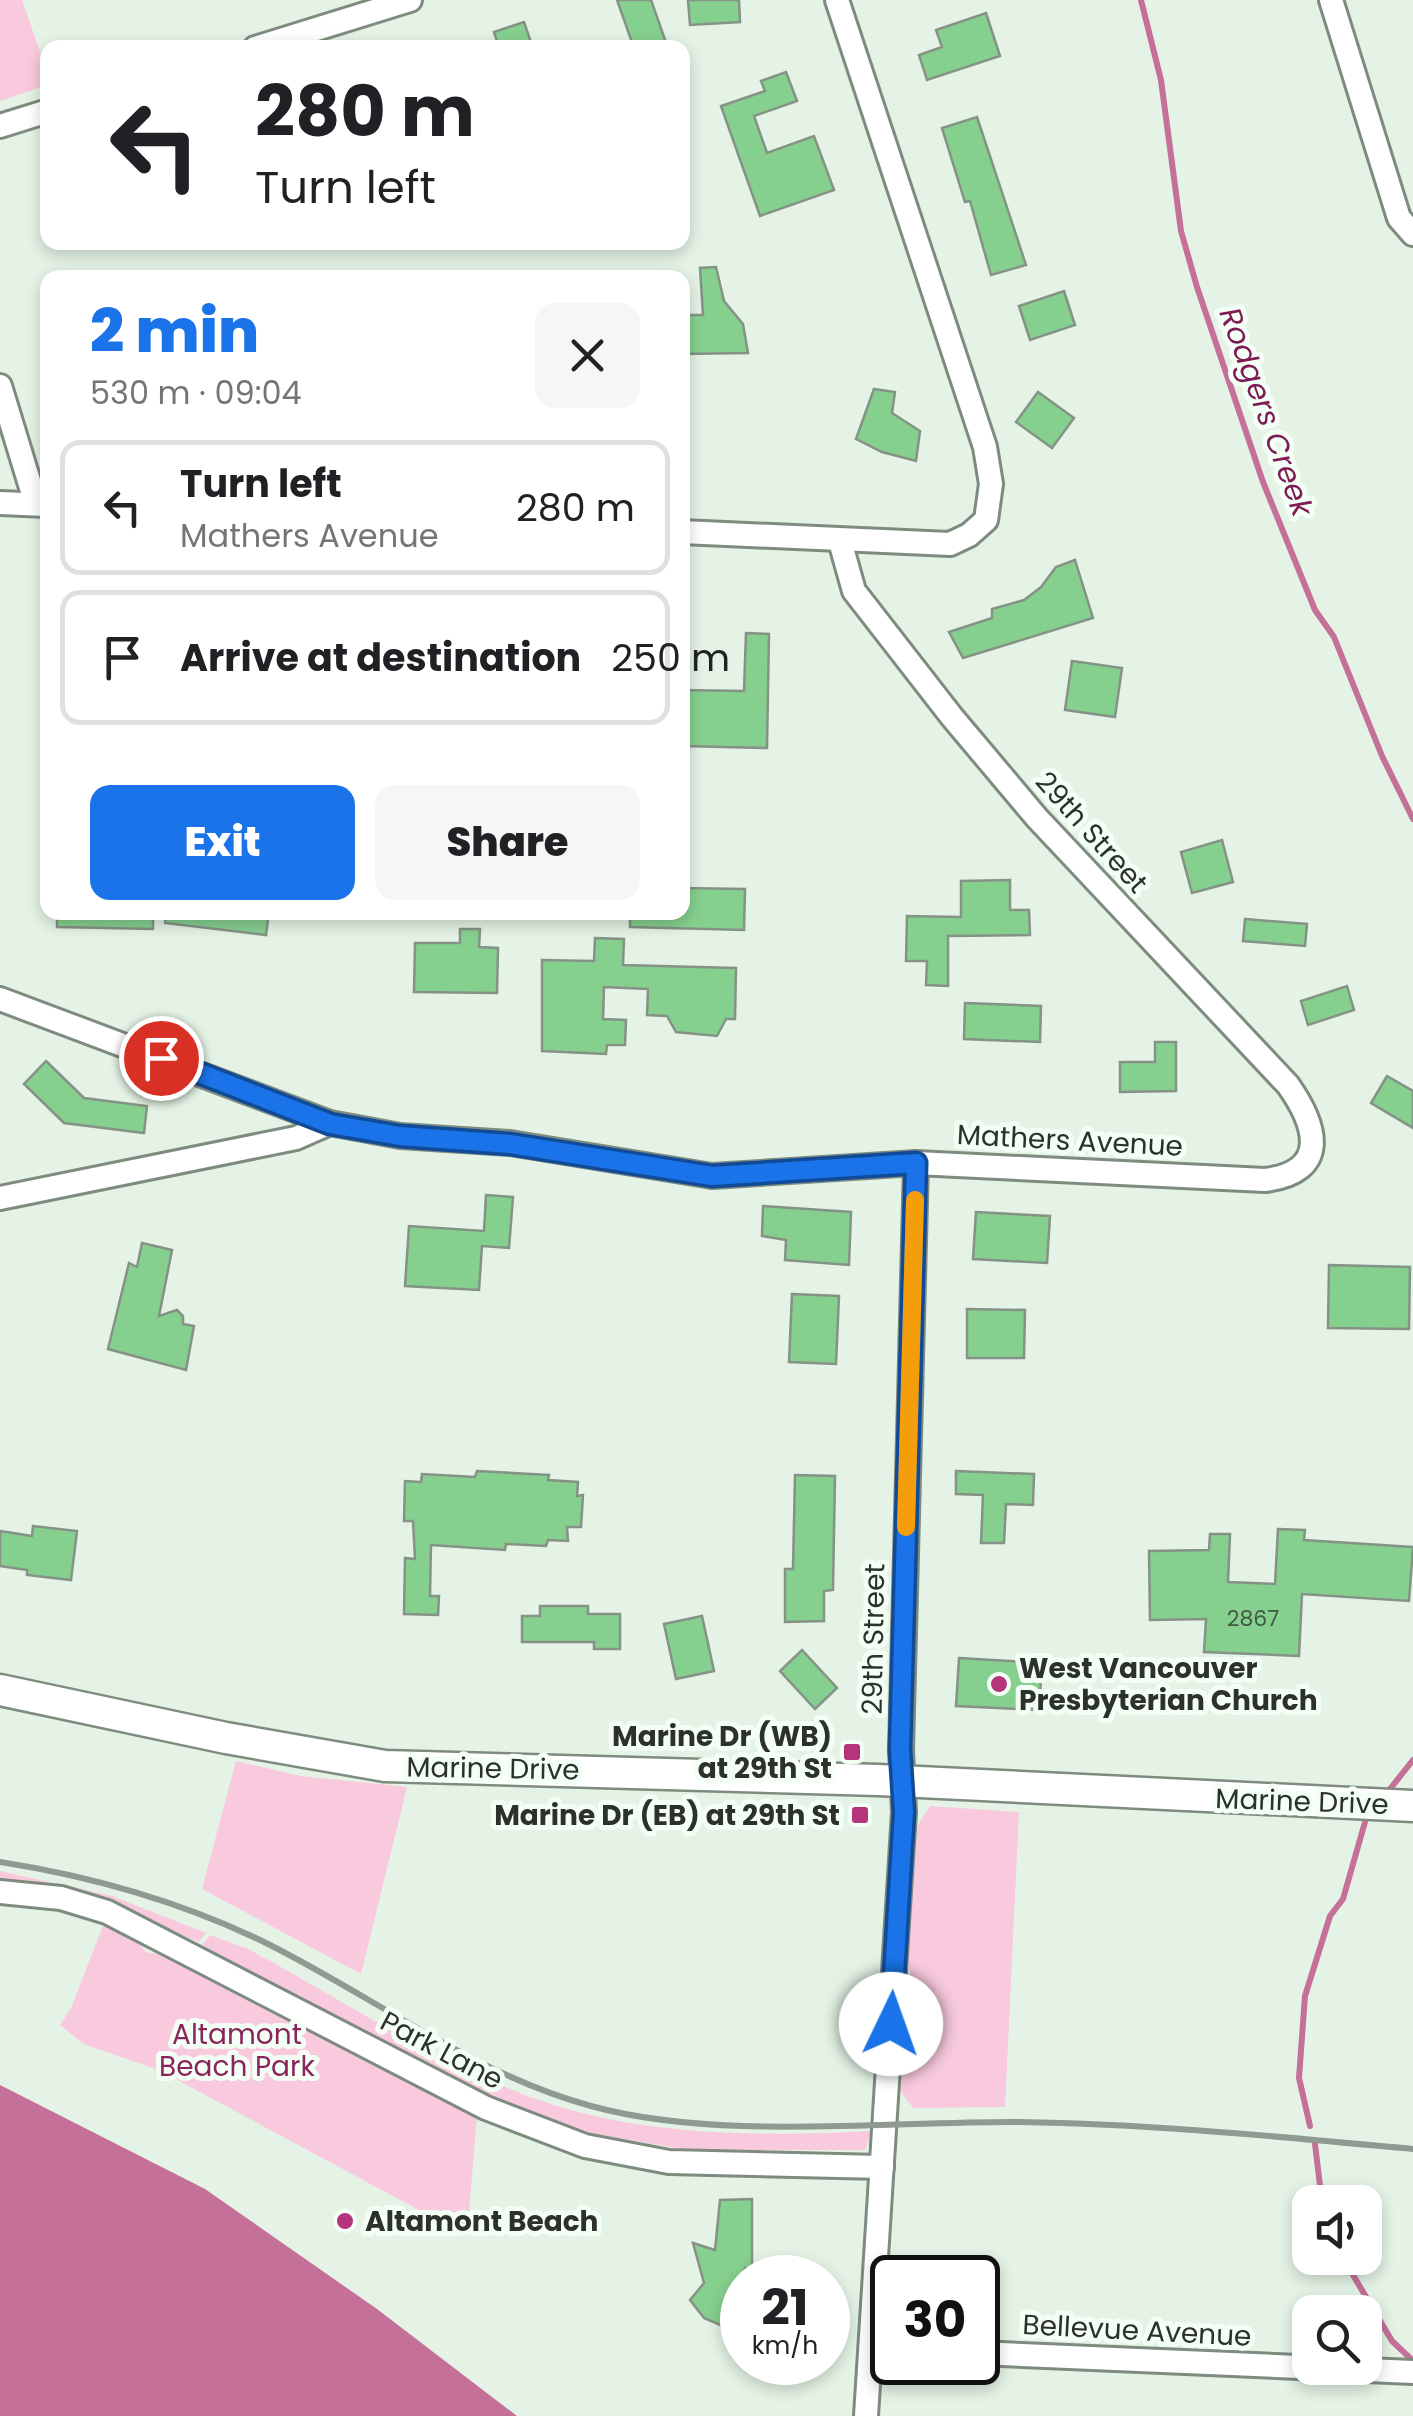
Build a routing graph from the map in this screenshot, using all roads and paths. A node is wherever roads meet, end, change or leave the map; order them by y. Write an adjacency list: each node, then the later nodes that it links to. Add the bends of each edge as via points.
1 (410, 0): 4 (street)
2 (838, 0): 13 (street, via 985,447 991,484 986,520 950,544)
3 (1331, 0): 7 (street)
4 (281, 40)
5 (40, 114): 6 (street)
6 (0, 126)
7 (1406, 226)
8 (0, 386): 9 (street)
9 (40, 499)
10 (0, 503): 11 (street)
11 (40, 505)
12 (690, 532): 13 (street)
13 (840, 541): 17 (street, 29th Street, via 854,591 952,718 1306,1110 1310,1153 1303,1168)
14 (0, 999): 15 (street, Mathers Avenue)
15 (330, 1124): 16 (street, Mathers Avenue, via 712,1176); 18 (street, via 296,1138)
16 (916, 1163): 17 (street, Mathers Avenue); 20 (street, 29th Street)
17 (1265, 1180)
18 (0, 1198)
19 (0, 1690): 20 (main road, Marine Drive, via 385,1766)
20 (903, 1781): 21 (main road, Marine Drive); 23 (street, 29th Street)
21 (1413, 1806)
22 (0, 1892): 23 (street, Park Lane, via 60,1898 107,1912 486,2108 585,2146 669,2162)
23 (882, 2167): 24 (street, 29th Street)
24 (882, 2255)
25 (1000, 2354): 26 (street, Bellevue Avenue)
26 (1413, 2372)
27 (873, 2385): 28 (street, 29th Street)
28 (866, 2416)

